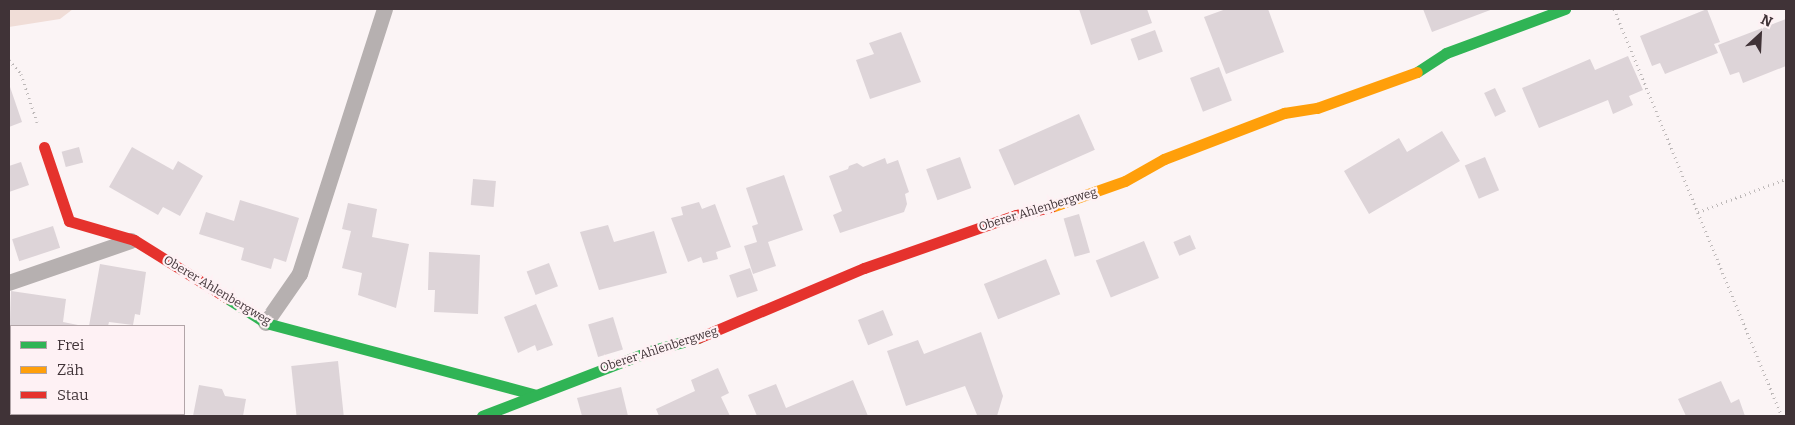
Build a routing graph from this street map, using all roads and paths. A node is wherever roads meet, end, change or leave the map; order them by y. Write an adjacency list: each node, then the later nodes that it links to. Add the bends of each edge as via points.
1 (385, 9): 10 (lane, via 300,274)
2 (1565, 9): 11 (street, Oberer Ahlenbergweg, via 1446,53 1420,71 1317,108 1284,113 1164,159 1125,181 1066,203 1016,214 864,268 691,341 653,350)
3 (1614, 9): 7 (path)
4 (9, 60): 5 (path, via 28,89)
5 (44, 147): 8 (street, Oberer Ahlenbergweg, via 69,221)
6 (1786, 179): 7 (path)
7 (1698, 212): 13 (path)
8 (134, 240): 9 (lane); 10 (street, Oberer Ahlenbergweg)
9 (9, 283)
10 (266, 323): 11 (street, Oberer Ahlenbergweg)
11 (536, 395): 12 (street, Oberer Ahlenbergweg)
12 (482, 416)
13 (1782, 416)

